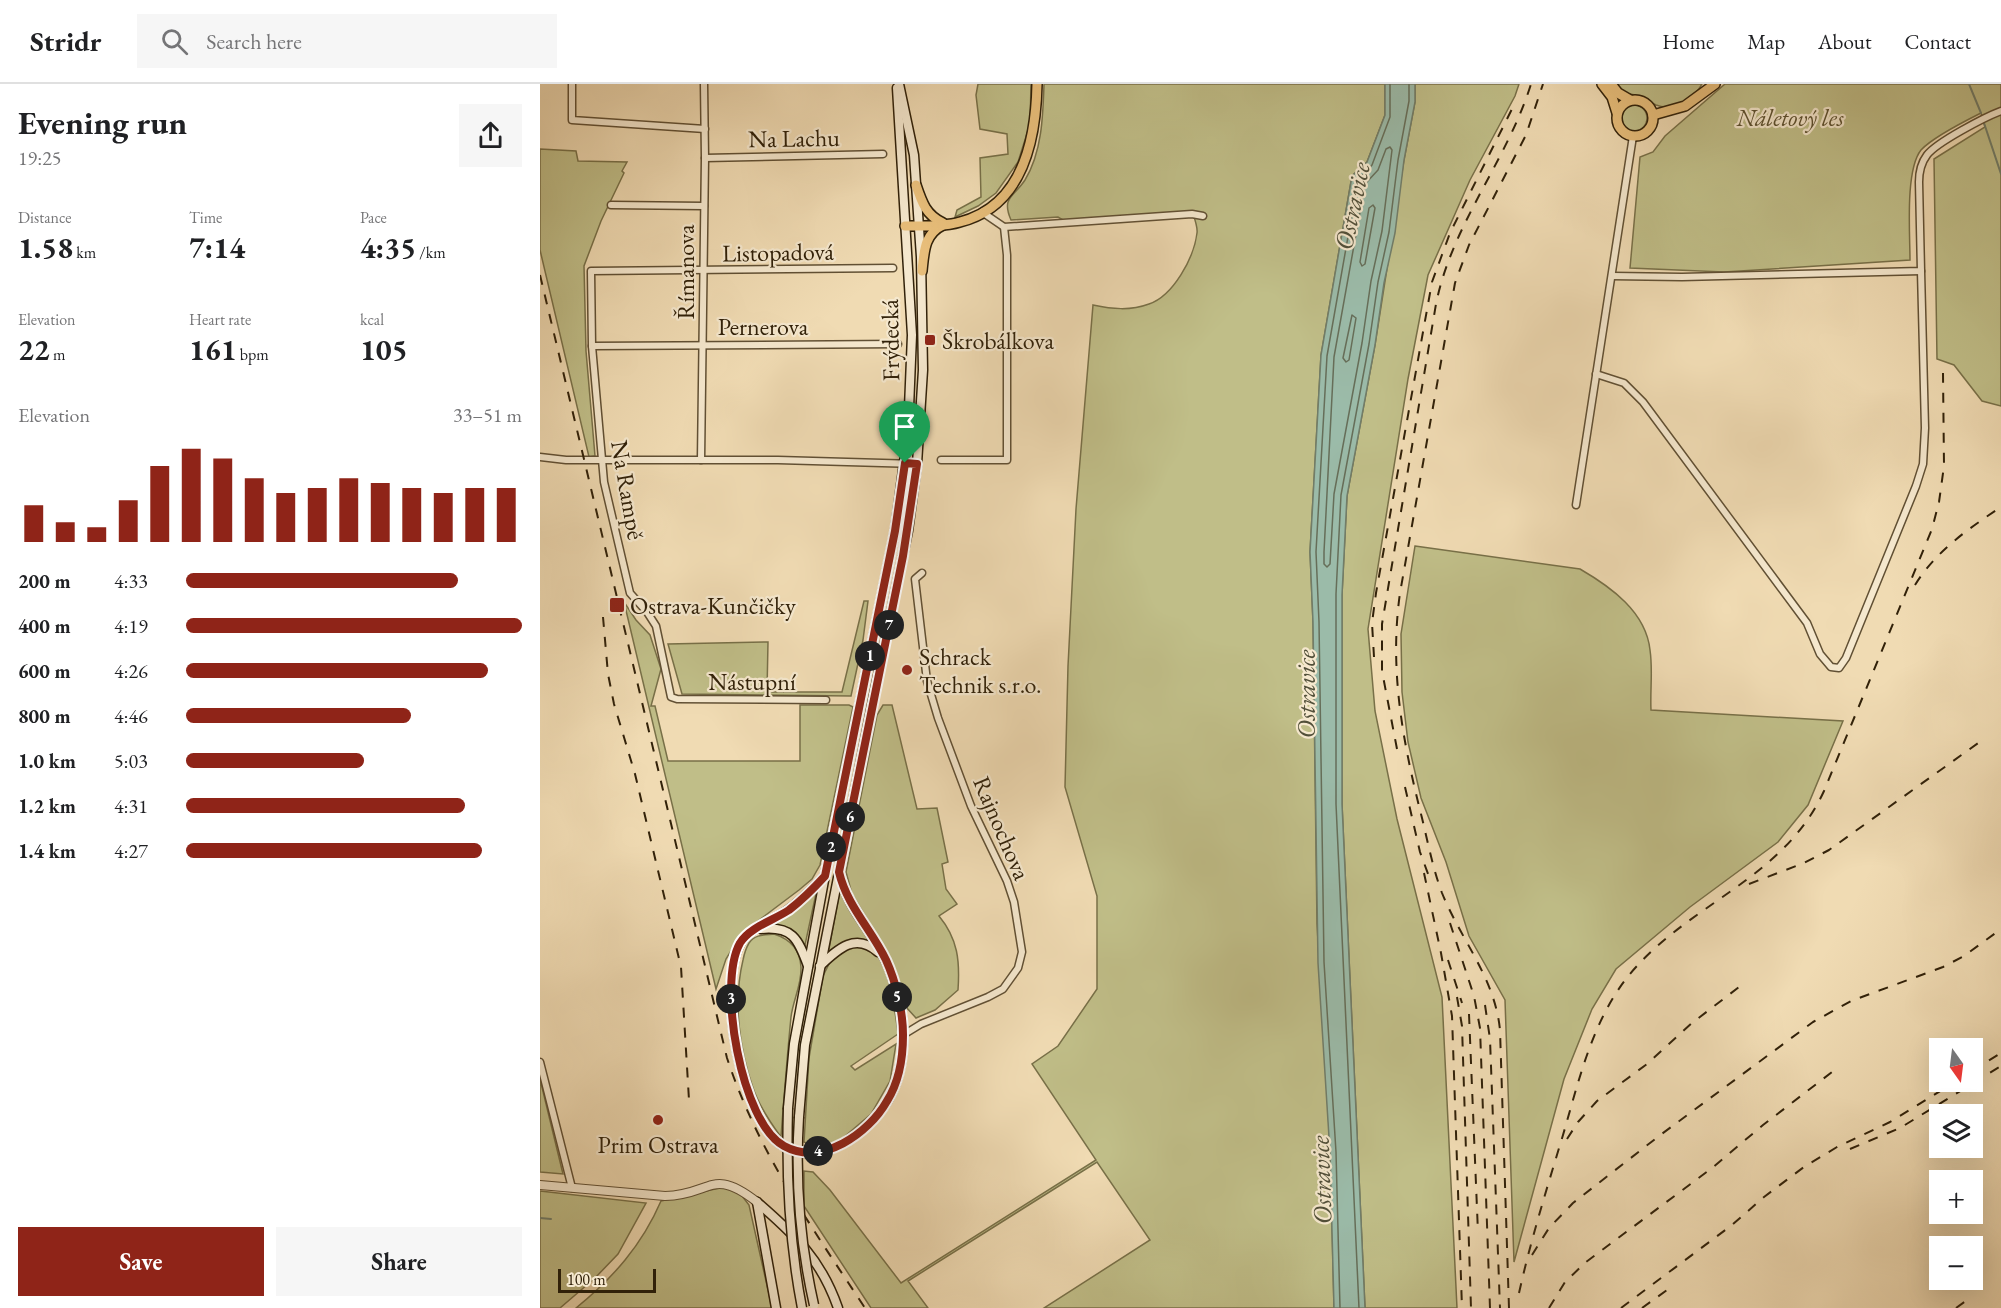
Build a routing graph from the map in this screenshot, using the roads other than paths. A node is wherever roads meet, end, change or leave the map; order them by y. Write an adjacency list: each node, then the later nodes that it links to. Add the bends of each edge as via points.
1 (573, 84): 14 (street, via 572,120)
2 (704, 84): 14 (street, Římanova)
3 (898, 84): 18 (main road, Frýdecká, via 914,155); 24 (main road, Frýdecká)
4 (1037, 84): 21 (main road, via 1034,130 1027,159 1005,193)
5 (1602, 84): 12 (main road)
6 (1611, 84): 10 (main road)
7 (1706, 84): 9 (main road)
8 (1715, 84): 9 (main road)
9 (1697, 99): 13 (main road, via 1677,110)
10 (1630, 100): 12 (main road); 13 (main road, via 1645,102)
11 (2001, 111): 31 (street, via 1937,146 1920,168)
12 (1617, 113): 15 (main road, via 1619,127)
13 (1653, 115): 15 (main road, via 1647,131)
14 (705, 129): 17 (street, Římanova)
15 (1633, 136): 32 (street)
16 (883, 154): 17 (street, Na Lachu)
17 (705, 158): 20 (street, Římanova)
18 (916, 185): 23 (main road, via 926,212); 25 (main road, Frýdecká)
19 (611, 205): 20 (street)
20 (704, 207): 28 (street, Římanova)
21 (982, 212): 23 (main road, via 963,222); 26 (street)
22 (1203, 216): 26 (street)
23 (945, 224): 25 (main road); 30 (main road, via 928,236)
24 (904, 226): 25 (main road); 41 (main road, Frýdecká, via 912,335)
25 (919, 226): 30 (main road, Frýdecká)
26 (1004, 227): 40 (street, via 1007,460)
27 (893, 268): 28 (street, Listopadová)
28 (704, 270): 29 (street, Listopadová); 34 (street, Římanova)
29 (591, 271): 35 (street, Na Rampě)
30 (922, 271): 42 (main road, Frýdecká)
31 (1921, 271): 32 (street); 36 (street, via 1923,464 1839,668 1831,668 1825,662 1807,623 1643,402 1624,383)
32 (1612, 276): 36 (street)
33 (898, 344): 34 (street, Pernerova)
34 (703, 345): 35 (street, Pernerova); 39 (street, Římanova)
35 (592, 346): 38 (street, Na Rampě)
36 (1596, 374): 43 (street)
37 (540, 457): 38 (street)
38 (601, 459): 39 (street); 45 (street, Na Rampě, via 630,593 656,626 670,697)
39 (701, 460): 41 (street)
40 (941, 460)
41 (905, 463): 42 (street); 48 (main road, Frýdecká, via 895,531)
42 (917, 464): 47 (main road, Frýdecká, via 906,539)
43 (1576, 506)
44 (922, 573): 53 (street, Rajnochova, via 915,579 927,681 971,806 1007,881 1022,956 1015,975 1003,989)
45 (677, 699): 46 (street, Nástupní)
46 (826, 699)
47 (839, 872): 50 (main road, via 851,904); 52 (main road, Frýdecká)
48 (825, 876): 49 (main road, via 799,902); 51 (main road, Frýdecká)
49 (757, 929): 51 (main road, via 780,929 792,934); 53 (main road, via 742,941 735,958 731,984 734,1028 741,1070 753,1103 768,1131 782,1145 800,1151 824,1150 843,1143 870,1123 894,1088)
50 (885, 959): 52 (main road, via 869,946 854,943 838,950); 53 (main road, via 896,992)
51 (808, 966): 61 (main road, Frýdecká, bridge, via 794,1044 786,1159 789,1224)
52 (820, 966): 59 (main road, Frýdecká, bridge, via 805,1045 798,1173 800,1222)
53 (903, 1035)
54 (540, 1062): 56 (street)
55 (540, 1185): 56 (street)
56 (572, 1188): 57 (street, via 672,1196 724,1183)
57 (757, 1202): 58 (main road, via 808,1250); 60 (main road)
58 (837, 1306)
59 (814, 1307)
60 (776, 1308)
61 (802, 1308)

